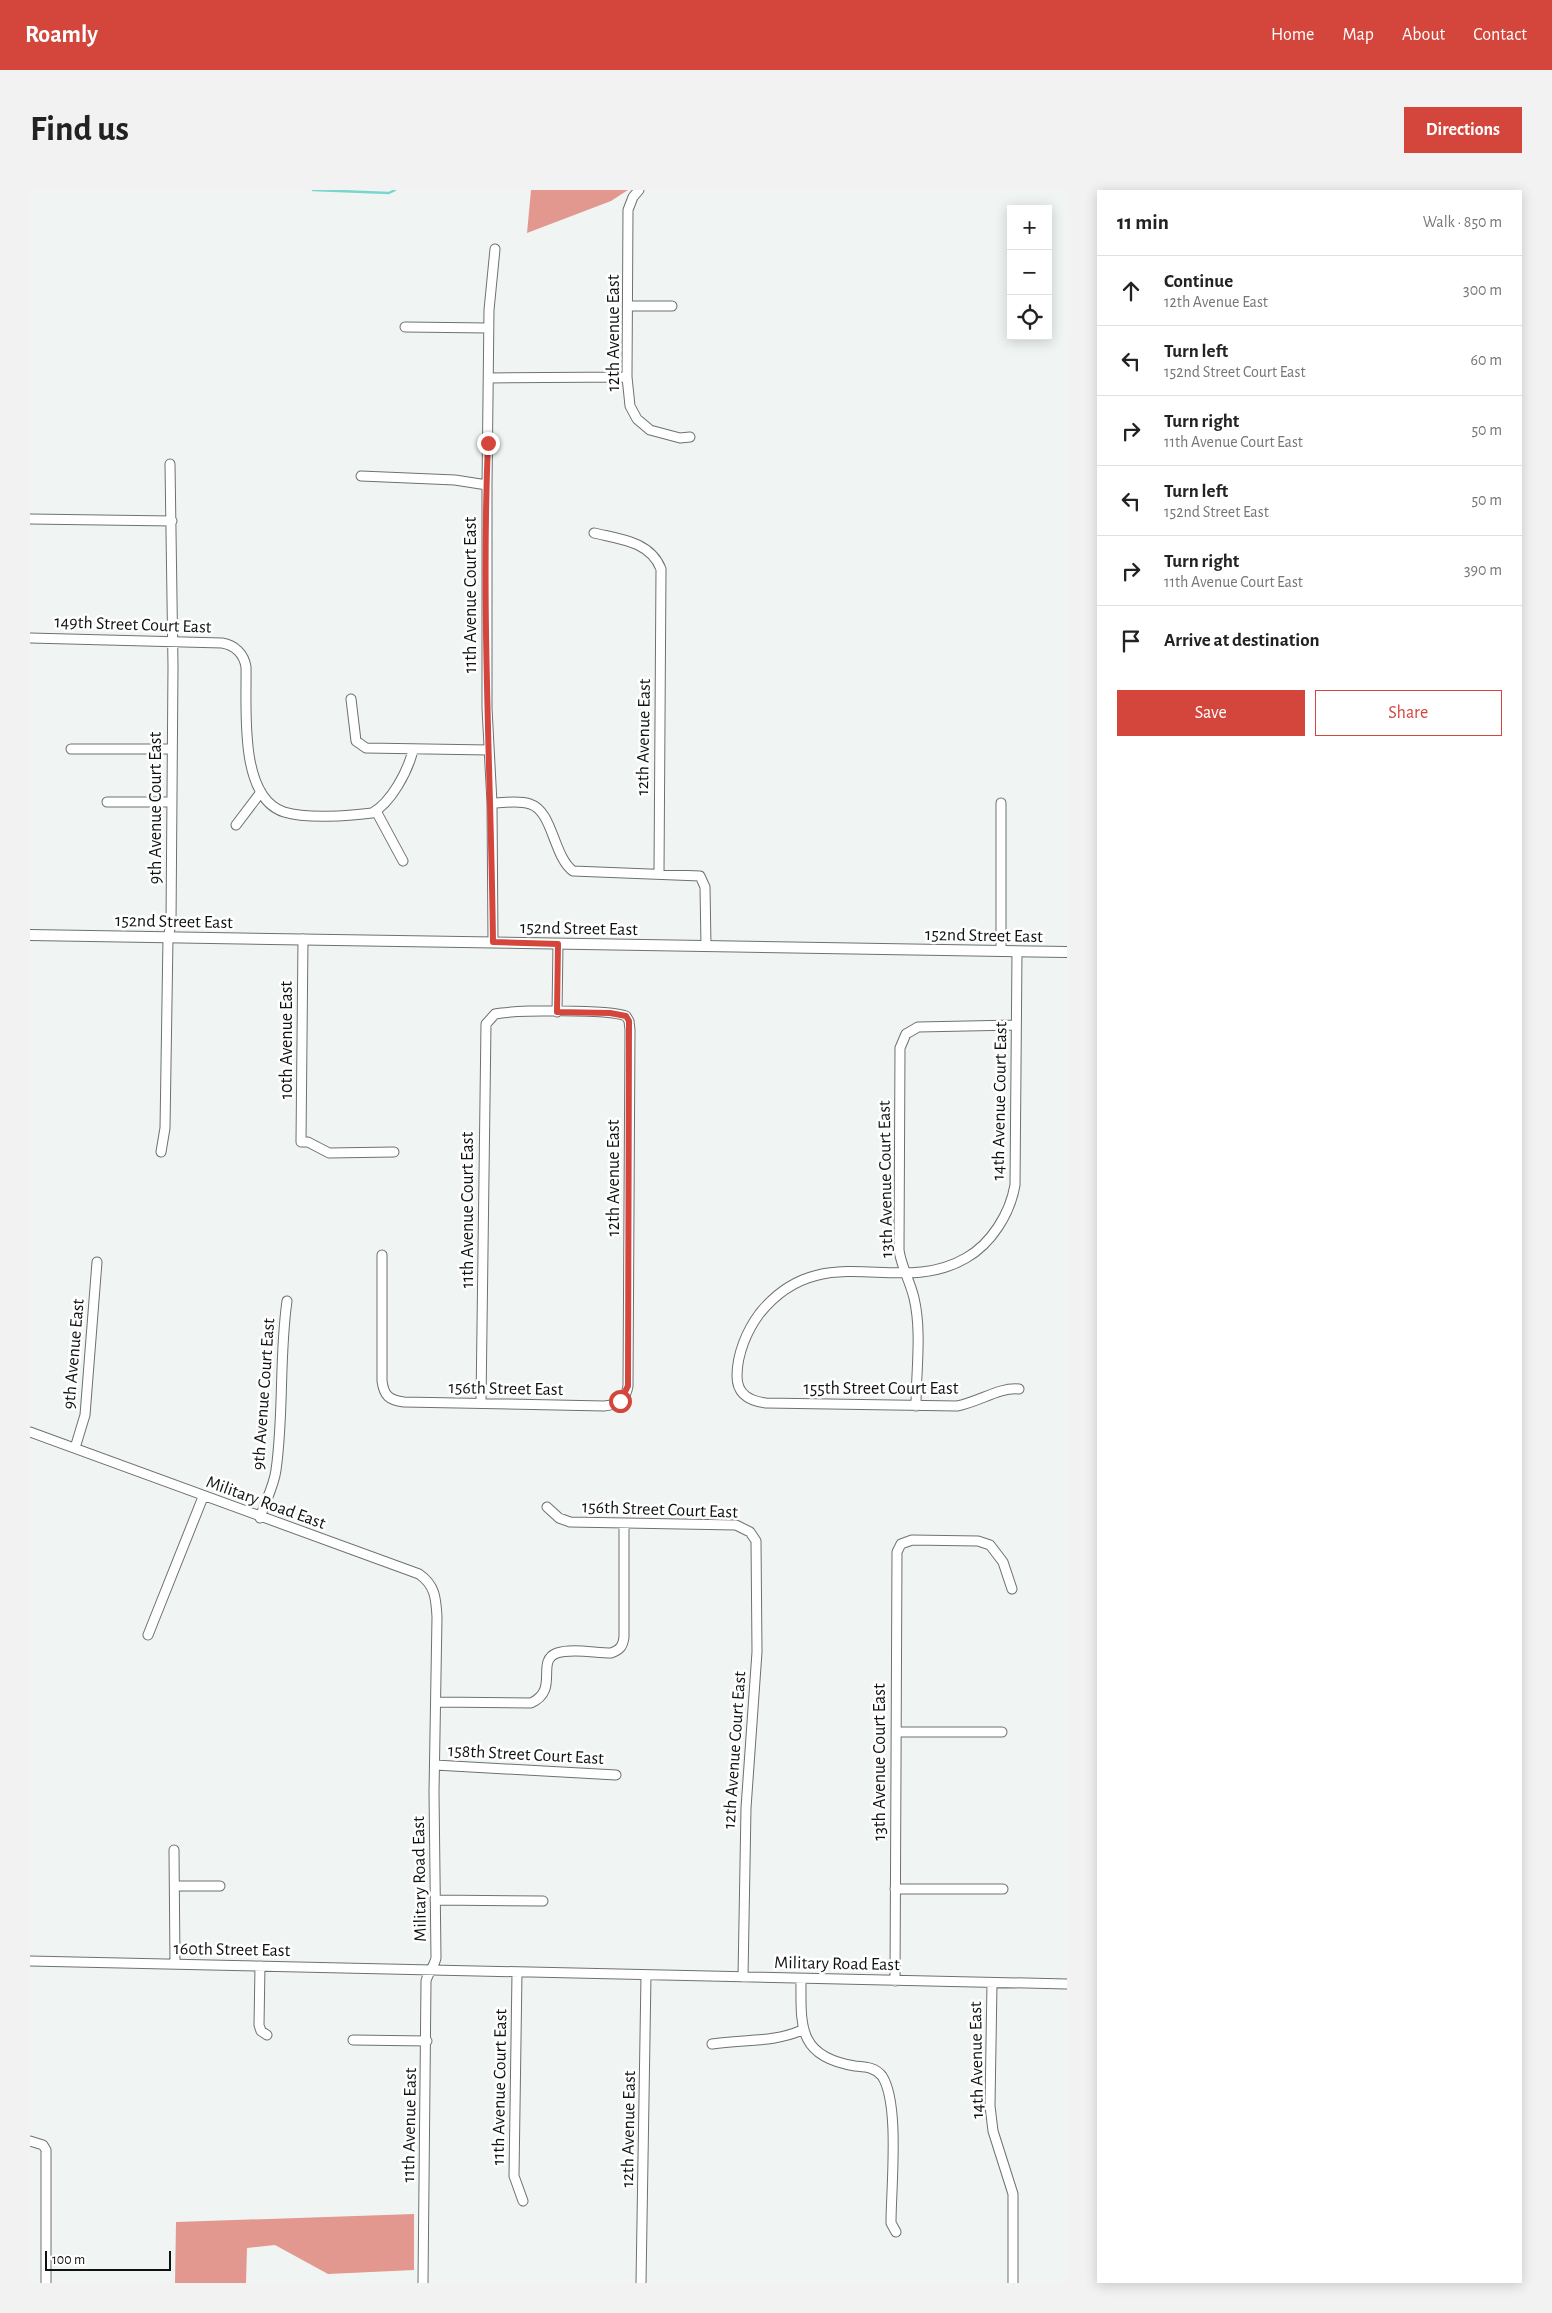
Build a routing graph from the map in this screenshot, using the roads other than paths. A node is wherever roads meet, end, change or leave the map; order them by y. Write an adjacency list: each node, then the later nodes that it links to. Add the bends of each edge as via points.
1 (639, 190): 3 (street, 12th Avenue East, via 628,210)
2 (496, 249): 6 (street, 11th Avenue Court East, via 492,264)
3 (628, 306): 4 (street); 7 (street, 12th Avenue East)
4 (672, 306)
5 (405, 327): 6 (street)
6 (489, 328): 8 (street, 11th Avenue Court East)
7 (627, 377): 8 (street); 9 (street, 12th Avenue East, via 630,406 641,423 659,433)
8 (489, 378): 12 (street, 11th Avenue Court East)
9 (690, 437)
10 (170, 464): 14 (street, 9th Avenue Court East)
11 (361, 476): 12 (street, via 455,480)
12 (486, 485): 22 (street, 11th Avenue Court East)
13 (30, 519): 14 (street)
14 (172, 521): 17 (street, 9th Avenue Court East)
15 (594, 533): 31 (street, 12th Avenue East, via 641,546 655,557 660,568)
16 (30, 638): 17 (street, 149th Street Court East)
17 (172, 641): 19 (street, 9th Avenue Court East); 23 (street, 149th Street Court East, via 222,643 234,647 242,655 246,668 250,766)
18 (351, 699): 21 (street, via 354,733 359,744 366,748)
19 (172, 748): 20 (street); 25 (street, 9th Avenue Court East)
20 (70, 749)
21 (413, 750): 22 (street); 28 (street, via 411,761)
22 (489, 750): 26 (street, 11th Avenue Court East)
23 (260, 792): 28 (street, via 284,812 346,815); 29 (street)
24 (107, 802): 25 (street)
25 (171, 802): 33 (street, 9th Avenue Court East, via 171,924)
26 (492, 803): 31 (street, via 521,802 536,807 545,819 565,864 573,871); 35 (street, 11th Avenue Court East)
27 (1001, 804): 38 (street)
28 (376, 811): 30 (street)
29 (236, 825)
30 (402, 860)
31 (658, 873): 37 (street, via 690,874 700,876 705,882)
32 (30, 935): 33 (main road, 152nd Street East)
33 (168, 938): 34 (main road, 152nd Street East); 43 (street, 9th Avenue Court East, via 165,1128)
34 (303, 939): 35 (main road, 152nd Street East); 44 (street, 10th Avenue East, via 301,1142 308,1142 329,1153)
35 (493, 942): 36 (main road, 152nd Street East)
36 (558, 944): 37 (main road, 152nd Street East); 41 (street)
37 (706, 946): 38 (main road, 152nd Street East)
38 (1001, 952): 39 (main road, 152nd Street East)
39 (1017, 952): 40 (main road, 152nd Street East); 42 (street, 14th Avenue Court East)
40 (1067, 952)
41 (557, 1012): 51 (street, 12th Avenue East, via 610,1013 627,1017 630,1030 628,1386); 52 (street, 11th Avenue Court East, via 495,1014 485,1031)
42 (1016, 1025): 47 (street, 14th Avenue Court East, via 1015,1185 1003,1219 985,1243 964,1259 936,1270); 47 (street, 13th Avenue Court East, via 918,1027 909,1030 903,1040 900,1060 899,1250)
43 (161, 1152)
44 (394, 1152)
45 (382, 1255): 52 (street, 156th Street East, via 382,1381 387,1396 392,1401 404,1402)
46 (97, 1262): 55 (street, 9th Avenue East, via 85,1415)
47 (905, 1272): 50 (street, 14th Avenue Court East, via 826,1272 802,1279 778,1293 758,1316 744,1341 737,1376); 53 (street, 13th Avenue Court East, via 914,1298)
48 (287, 1301): 58 (street, 9th Avenue Court East, via 276,1471)
49 (1019, 1389): 53 (street, 155th Street Court East, via 1006,1389 982,1400 957,1406)
50 (743, 1394): 53 (street, 155th Street Court East, via 750,1400 766,1403)
51 (623, 1398): 52 (street, 156th Street East, via 616,1404 604,1406)
52 (481, 1403)
53 (916, 1406)
54 (30, 1432): 55 (street, Military Road East)
55 (75, 1448): 56 (street, Military Road East)
56 (203, 1497): 58 (street, Military Road East); 62 (street)
57 (547, 1507): 59 (street, 156th Street Court East, via 559,1518 570,1522)
58 (260, 1518): 63 (street, Military Road East, via 419,1574 427,1580 436,1601)
59 (624, 1523): 60 (street, 156th Street Court East, via 736,1525); 63 (street, via 624,1636 617,1651 611,1654 563,1652 553,1655 547,1664 546,1688 542,1697 531,1703)
60 (746, 1529): 81 (street, 12th Avenue Court East, via 756,1541 757,1652 746,1816)
61 (1012, 1589): 64 (street, 13th Avenue Court East, via 999,1555 984,1542 920,1540 901,1544 896,1559)
62 (148, 1635)
63 (436, 1702): 66 (street, Military Road East)
64 (896, 1732): 65 (street); 71 (street, 13th Avenue Court East)
65 (1002, 1732)
66 (435, 1766): 67 (street, 158th Street Court East); 73 (street, Military Road East)
67 (616, 1775)
68 (174, 1850): 69 (street)
69 (175, 1886): 70 (street); 76 (street)
70 (220, 1886)
71 (895, 1889): 72 (street); 83 (street, 13th Avenue Court East)
72 (1003, 1889)
73 (435, 1900): 74 (street); 78 (street, Military Road East, via 436,1958)
74 (543, 1901)
75 (30, 1961): 76 (street, 160th Street East)
76 (175, 1964): 77 (street, 160th Street East)
77 (260, 1966): 78 (street, 160th Street East); 87 (street, via 259,2025)
78 (433, 1970): 79 (street, Military Road East); 89 (street, 11th Avenue East, via 426,1981)
79 (517, 1972): 80 (street, Military Road East); 92 (street, 11th Avenue Court East, via 514,2176)
80 (646, 1975): 81 (street, Military Road East); 96 (street, 12th Avenue East)
81 (743, 1977): 82 (street, Military Road East)
82 (801, 1979): 83 (street, Military Road East); 86 (street)
83 (895, 1981): 84 (street, Military Road East)
84 (992, 1983): 85 (street, Military Road East); 97 (street, 14th Avenue East, via 990,2106 993,2130 1013,2194)
85 (1067, 1984)
86 (802, 2030): 90 (street, via 766,2040); 93 (street, via 813,2047 823,2054 844,2064 874,2069 885,2083 891,2099 891,2223)
87 (267, 2035)
88 (353, 2040): 89 (street)
89 (427, 2041): 95 (street, 11th Avenue East)
90 (712, 2044)
91 (30, 2141): 94 (street, via 43,2145 46,2150)
92 (523, 2201)
93 (896, 2232)
94 (46, 2283)
95 (424, 2283)
96 (641, 2283)
97 (1013, 2283)

